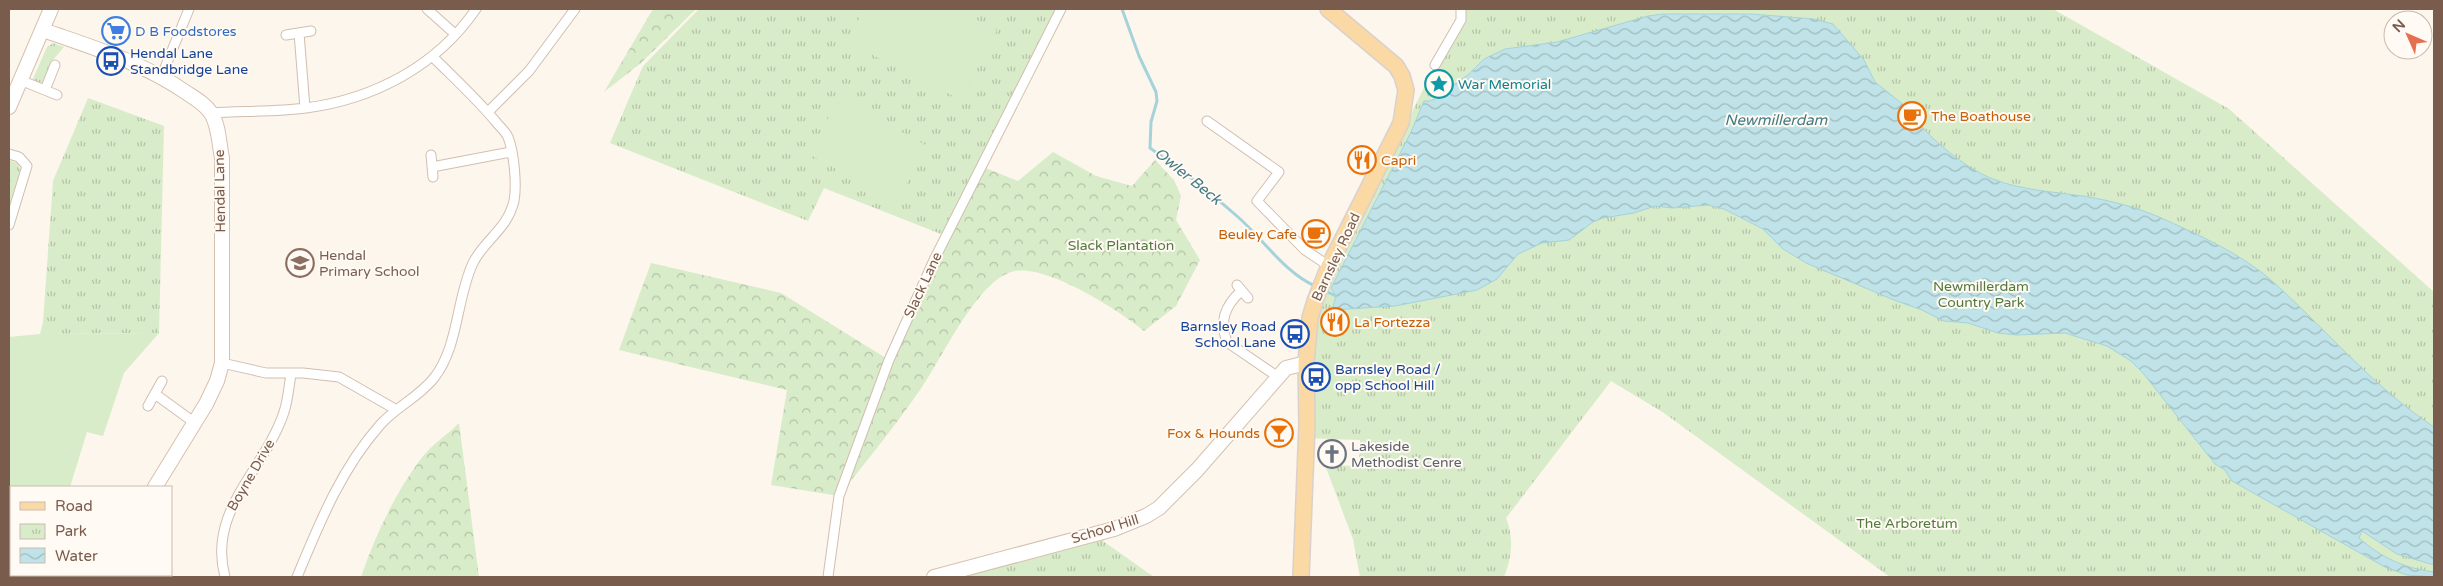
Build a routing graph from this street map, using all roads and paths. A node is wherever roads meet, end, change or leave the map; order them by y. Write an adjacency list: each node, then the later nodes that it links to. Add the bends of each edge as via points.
1 (51, 9): 9 (street)
2 (188, 9): 17 (street)
3 (427, 9): 12 (street)
4 (476, 9): 12 (street)
5 (574, 9): 23 (street, via 529,70)
6 (1062, 9): 46 (street, Slack Lane, via 932,264 889,360 839,496)
7 (1328, 9): 32 (main road, Barnsley Road, via 1396,66 1406,90 1401,122 1393,142)
8 (1461, 9): 15 (street, via 1460,20)
9 (43, 30): 17 (street); 18 (street)
10 (311, 31): 11 (street)
11 (299, 33): 13 (street); 22 (street)
12 (455, 34): 14 (street)
13 (286, 35)
14 (433, 57): 22 (street, via 369,93); 23 (street)
15 (1435, 65)
16 (55, 66): 19 (street)
17 (162, 75): 24 (street, via 201,102)
18 (20, 80): 19 (street); 21 (street)
19 (45, 90): 20 (street)
20 (57, 95)
21 (9, 107)
22 (305, 108): 24 (street)
23 (488, 112): 26 (street, via 508,137)
24 (211, 113): 34 (street, Hendal Lane, via 222,158)
25 (1207, 121): 32 (street, via 1279,172 1257,201 1305,250)
26 (511, 152): 29 (street); 41 (street, via 515,180 509,217 474,260 443,363 421,391)
27 (9, 154): 31 (street, via 19,157 27,166)
28 (431, 155): 29 (street)
29 (432, 167): 30 (street)
30 (433, 176)
31 (9, 225)
32 (1329, 266): 35 (main road, Barnsley Road, via 1310,318)
33 (1242, 291): 37 (street, via 1227,307 1223,320 1227,342)
34 (222, 363): 36 (street, via 266,373); 42 (street, Hendal Lane, via 217,381)
35 (1306, 363): 37 (street, School Hill, via 1286,368); 48 (main road, Barnsley Road, via 1307,424)
36 (291, 374): 41 (street, via 339,377); 44 (street, Boyne Drive, via 280,420 260,462 228,514 221,543)
37 (1278, 377): 47 (street, School Hill, via 1185,482 1159,508 1146,516 1104,532)
38 (162, 381): 39 (street)
39 (155, 394): 40 (street); 42 (street)
40 (148, 406)
41 (396, 409): 45 (street, via 348,469 319,524)
42 (195, 423): 43 (street, Hendal Lane)
43 (156, 486)
44 (225, 577)
45 (297, 577)
46 (828, 577)
47 (934, 577)
48 (1300, 577)

